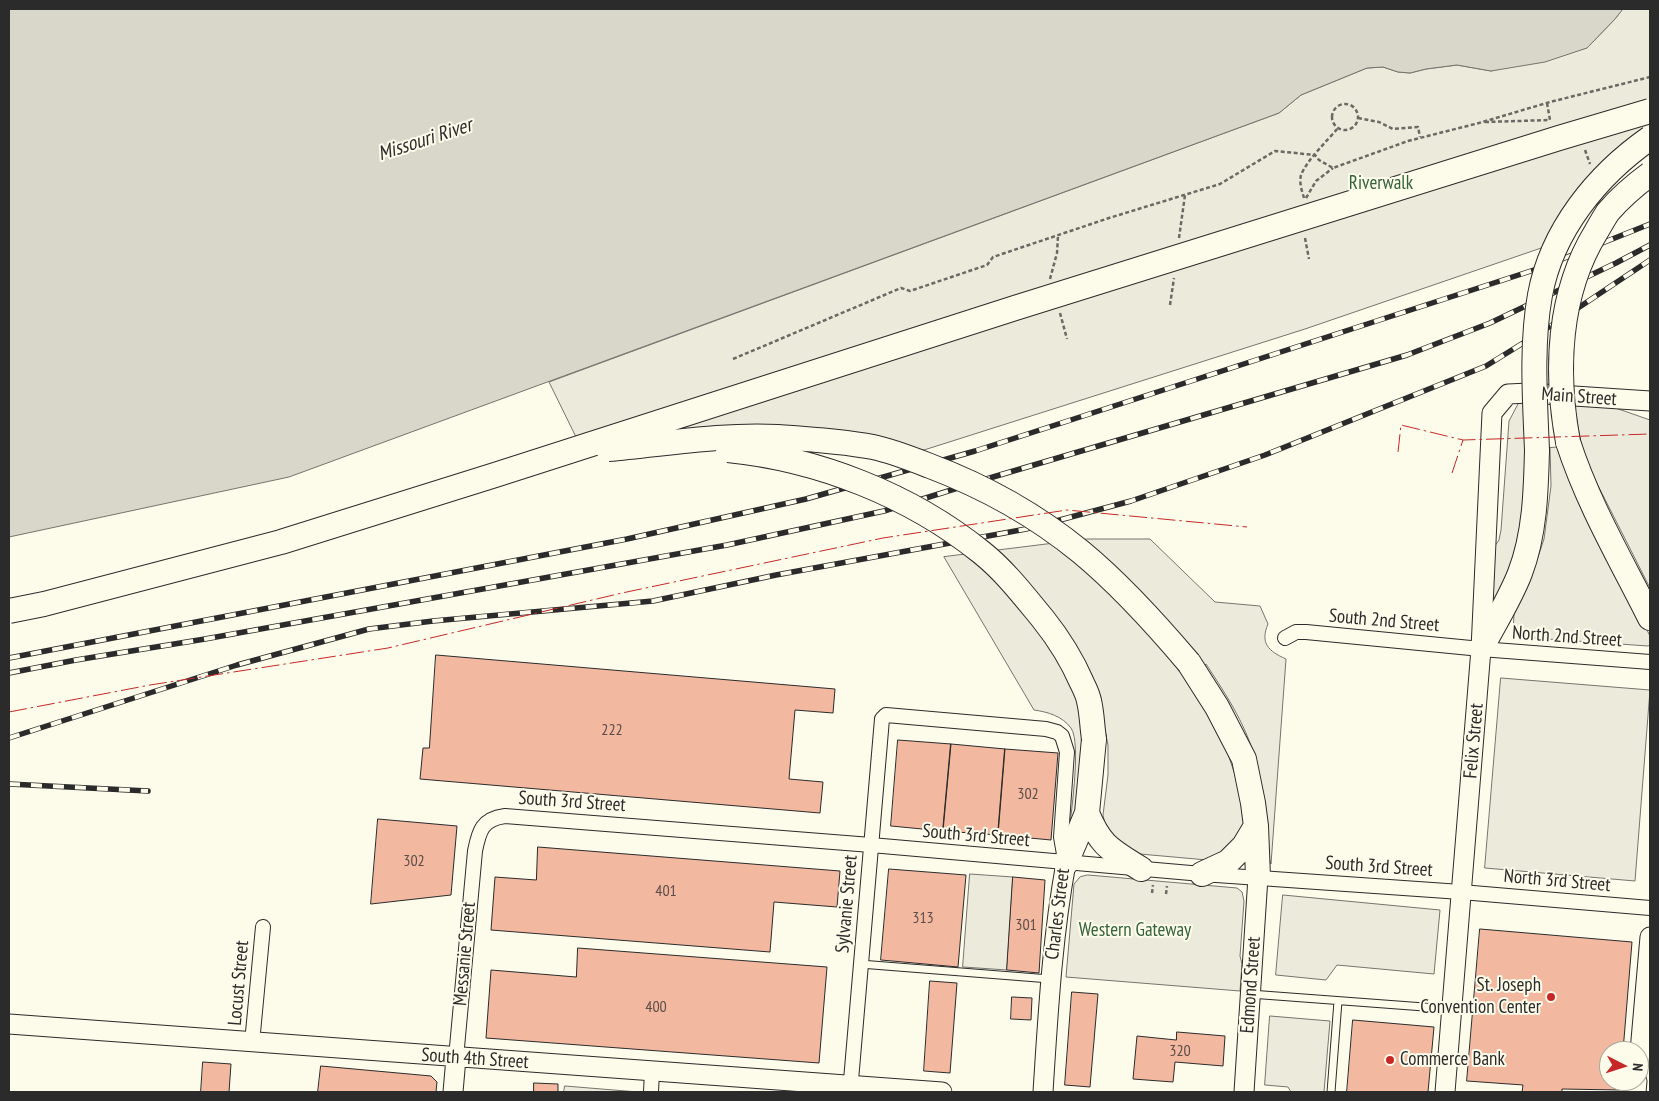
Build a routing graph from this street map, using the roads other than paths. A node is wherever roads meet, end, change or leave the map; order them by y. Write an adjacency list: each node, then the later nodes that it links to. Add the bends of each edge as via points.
1 (1650, 111): 8 (highway, bridge, via 1015,308)
2 (1650, 127): 7 (highway, bridge, via 1553,156 1373,197 1024,305)
3 (1650, 138): 12 (highway, bridge, via 1588,194 1569,220 1547,269 1536,326 1536,493 1529,545 1520,574)
4 (1650, 174): 10 (highway, bridge, via 1608,212 1587,247 1573,283 1564,321 1560,368 1562,408 1577,472)
5 (1508, 394): 6 (main road, Main Street); 12 (main road, Felix Street, via 1492,413)
6 (1650, 402)
7 (569, 453): 9 (highway, bridge, via 279,541); 17 (highway, bridge, via 712,438 778,437 874,447 956,476 995,496 1082,553 1160,628 1189,664 1217,706 1244,759)
8 (539, 461): 9 (highway, bridge, via 280,542); 15 (highway, bridge, via 627,446 753,453 808,464 847,478 890,496 953,532 1007,577 1056,635 1075,666 1089,700 1094,739)
9 (9, 611)
10 (1650, 618)
11 (1285, 638): 12 (street, South 2nd Street, via 1296,632 1306,632)
12 (1481, 649): 13 (street, North 2nd Street); 23 (main road, Felix Street)
13 (1650, 662)
14 (882, 719): 18 (street, Sylvanie Street); 19 (street, Charles Street, via 886,715 1057,732 1062,736 1067,752 1061,837)
15 (1087, 813): 19 (highway); 21 (highway, via 1094,831 1108,848)
16 (488, 820): 18 (street, South 3rd Street, via 521,816); 35 (street, Messanie Street, via 480,831 475,851)
17 (1256, 826): 20 (highway, via 1244,846 1228,862); 22 (highway)
18 (871, 845): 19 (street, South 3rd Street); 27 (street, Sylvanie Street)
19 (1066, 863): 21 (street, South 3rd Street); 28 (main road, Charles Street)
20 (1202, 874): 21 (street, South 3rd Street); 22 (street, South 3rd Street)
21 (1147, 877)
22 (1258, 877): 23 (street, South 3rd Street); 29 (main road, Edmond Street)
23 (1461, 892): 24 (street, North 3rd Street); 31 (main road, Felix Street)
24 (1650, 908)
25 (262, 926): 34 (street, Locust Street)
26 (1650, 937): 33 (main road)
27 (860, 964): 28 (lane); 37 (street, Sylvanie Street)
28 (1050, 979): 41 (main road, Charles Street)
29 (1250, 994): 30 (lane); 42 (main road, Edmond Street)
30 (1338, 1001): 31 (lane); 43 (lane)
31 (1452, 1009): 44 (main road, Felix Street)
32 (9, 1024): 34 (main road, South 4th Street)
33 (1646, 1029)
34 (252, 1043): 35 (main road, South 4th Street)
35 (456, 1058): 36 (main road, South 4th Street); 38 (main road, Messanie Street)
36 (652, 1071): 37 (main road, South 4th Street); 39 (street)
37 (850, 1089): 40 (main road, South 4th Street)
38 (453, 1092)
39 (651, 1092)
40 (942, 1092)
41 (1043, 1092)
42 (1244, 1092)
43 (1331, 1092)
44 (1445, 1092)

